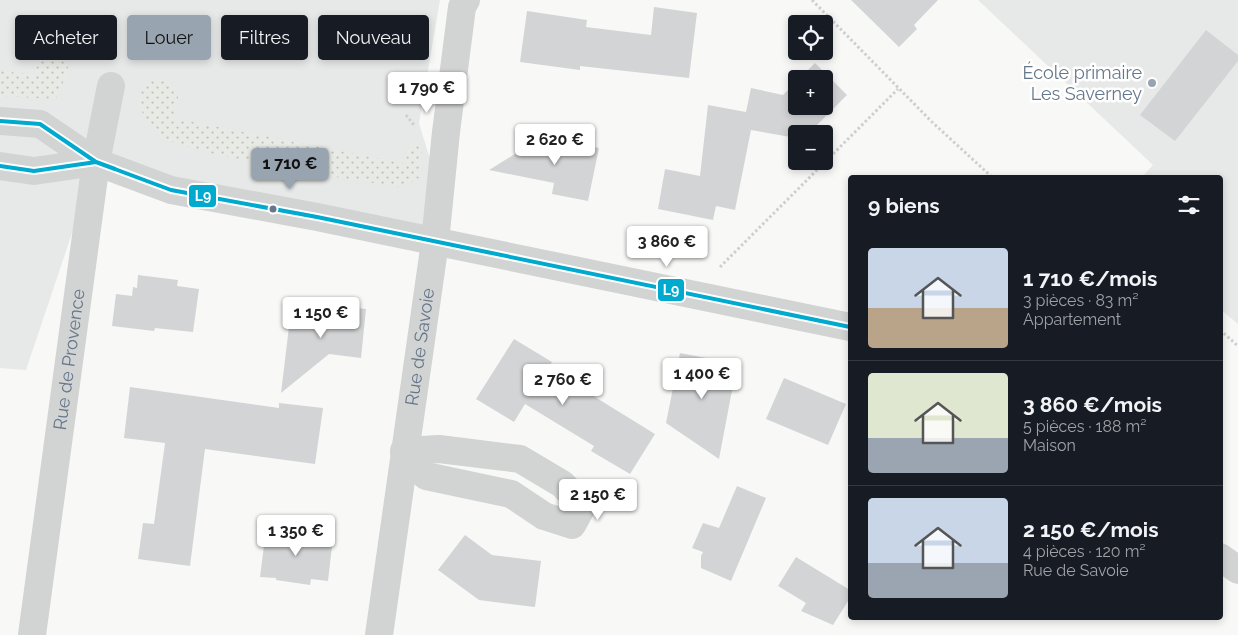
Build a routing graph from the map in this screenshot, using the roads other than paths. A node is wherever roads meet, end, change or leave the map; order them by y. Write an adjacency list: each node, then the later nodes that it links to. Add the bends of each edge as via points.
1 (466, 0): 6 (street, Rue de Savoie, via 462,7)
2 (111, 86): 4 (street, Rue de Provence)
3 (0, 121): 4 (street, via 40,124)
4 (96, 162): 5 (street, via 34,171); 6 (street, via 171,190); 11 (street, Rue de Provence)
5 (0, 166)
6 (434, 242): 7 (street); 8 (street, Rue de Savoie)
7 (848, 327)
8 (404, 450): 8 (street, via 426,476 511,494 544,516 572,525 583,505 562,484 520,458 439,449); 12 (street, Rue de Savoie)
9 (1223, 558): 10 (street)
10 (1238, 570)
11 (32, 635)
12 (379, 635)

